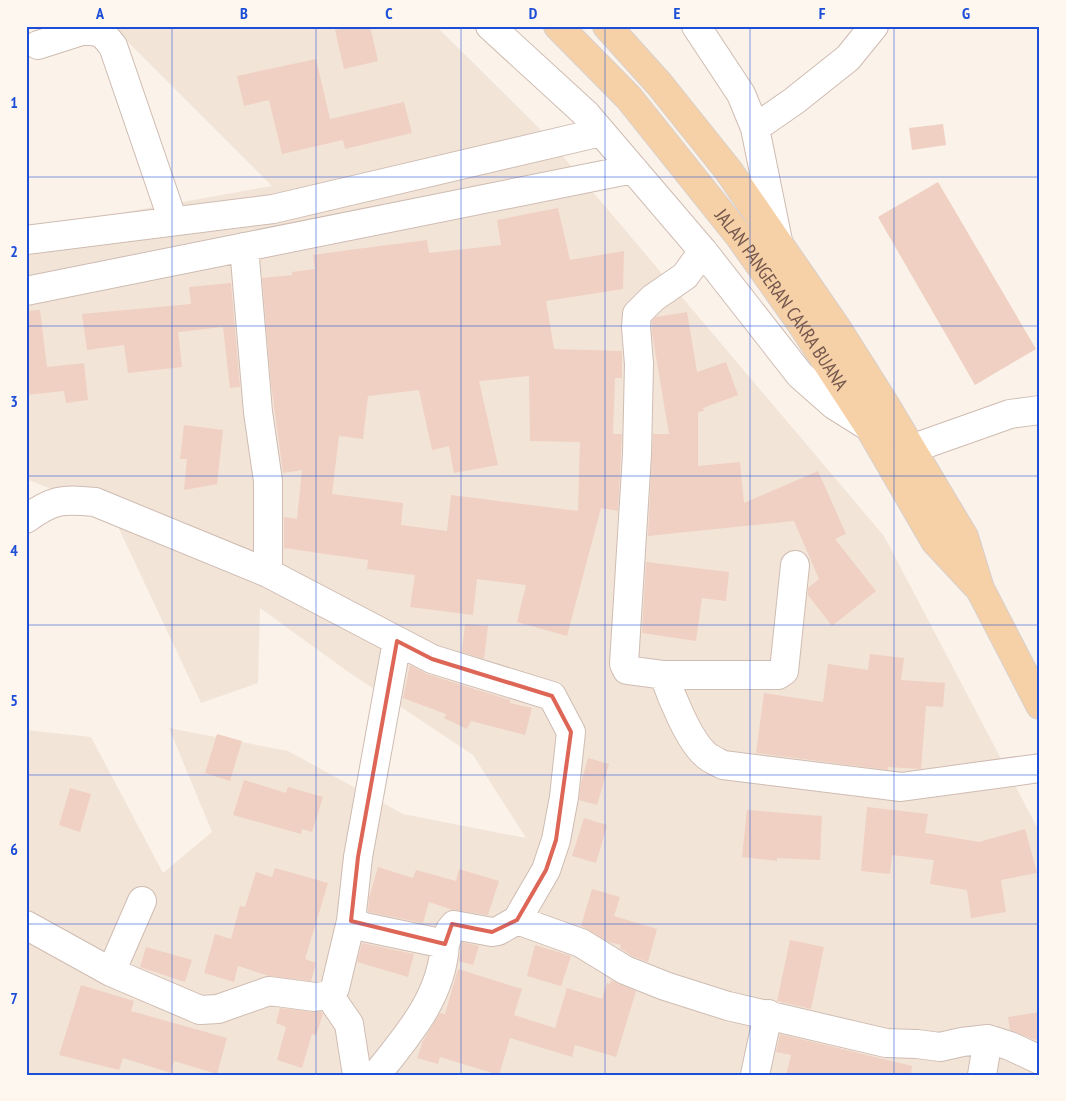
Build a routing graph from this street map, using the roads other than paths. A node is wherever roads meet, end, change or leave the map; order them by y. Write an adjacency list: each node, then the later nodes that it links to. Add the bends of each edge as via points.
1 (490, 26): 8 (street, via 586,114)
2 (558, 26): 17 (main road, JALAN PANGERAN CAKRA BUANA, via 629,98 740,237)
3 (608, 26): 12 (main road, JALAN PANGERAN CAKRA BUANA, via 728,170)
4 (696, 26): 7 (street, via 741,94)
5 (874, 26): 7 (street, via 848,58 794,102)
6 (38, 45): 10 (street, via 85,30 102,32 113,46)
7 (755, 128): 12 (street)
8 (601, 132): 9 (street); 10 (street, via 273,208)
9 (633, 169): 13 (street); 14 (street)
10 (173, 221): 11 (street)
11 (26, 240)
12 (778, 241): 18 (main road, JALAN PANGERAN CAKRA BUANA, via 838,330)
13 (244, 247): 15 (street); 21 (street, via 258,412 268,481)
14 (703, 251): 17 (street, via 800,375 834,405); 24 (street, via 685,276 653,298 637,314 640,364 637,454 624,664 626,670 633,672)
15 (26, 291)
16 (1040, 410): 18 (street, via 1010,414)
17 (870, 426): 22 (main road, JALAN PANGERAN CAKRA BUANA, via 935,541)
18 (911, 449): 22 (main road, JALAN PANGERAN CAKRA BUANA, via 964,537)
19 (26, 519): 21 (street, via 45,505 69,499 95,502)
20 (795, 565): 24 (street, via 784,672 769,676)
21 (268, 573): 23 (street)
22 (980, 589): 25 (main road, JALAN PANGERAN CAKRA BUANA)
23 (397, 641): 28 (street, via 358,857); 29 (street, via 432,659 552,696 571,732 556,840 546,870)
24 (664, 675): 26 (street, via 690,734 705,755 723,765 901,787)
25 (1040, 705)
26 (1040, 768)
27 (142, 901): 32 (street)
28 (351, 920): 31 (street, via 364,927); 33 (street, via 334,988)
29 (517, 920): 31 (street, via 492,932 454,925); 34 (street, via 581,943 625,970 665,986 728,1006)
30 (26, 925): 32 (street)
31 (445, 944): 38 (street, via 444,961 429,1004)
32 (111, 972): 33 (street, via 200,1010 218,1009 269,991 315,997)
33 (329, 994): 37 (street, via 349,1024)
34 (768, 1014): 35 (street, via 886,1043 940,1047); 39 (street)
35 (988, 1039): 36 (street); 40 (street)
36 (1040, 1060)
37 (357, 1075)
38 (376, 1075)
39 (754, 1075)
40 (982, 1075)

